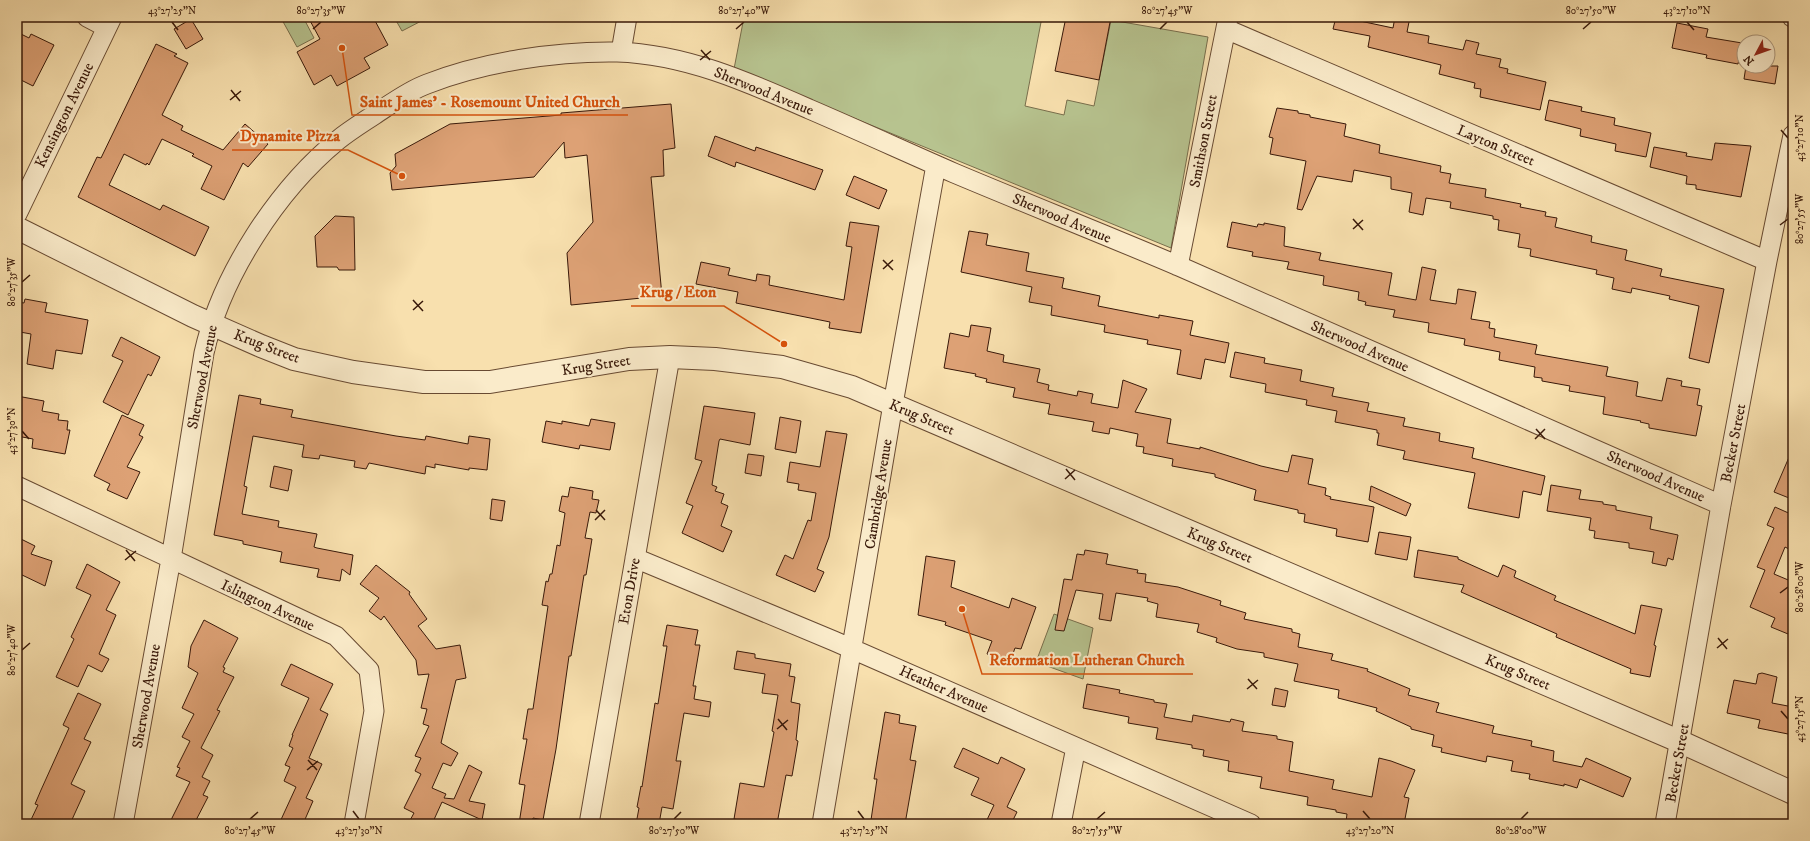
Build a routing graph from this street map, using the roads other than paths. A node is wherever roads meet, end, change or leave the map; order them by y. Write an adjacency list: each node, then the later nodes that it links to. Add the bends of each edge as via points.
1 (87, 17): 3 (street)
2 (627, 17): 5 (street)
3 (109, 22): 8 (street, Kensington Avenue)
4 (1227, 23): 10 (street, Layton Street); 11 (street, Smithson Street)
5 (621, 52): 7 (street, Sherwood Avenue, via 688,61 763,88); 12 (street, Sherwood Avenue, via 567,54 488,65 426,84 403,96 339,139 308,168 276,206 248,247 222,296)
6 (1793, 135): 10 (street, Becker Street)
7 (936, 165): 11 (street, Sherwood Avenue); 14 (street, Cambridge Avenue)
8 (17, 214)
9 (17, 228): 12 (street, Krug Street)
10 (1767, 261): 16 (street, Becker Street)
11 (1178, 266): 16 (street, Sherwood Avenue)
12 (211, 324): 13 (street, Krug Street, via 294,359 353,372 424,382 490,382 629,359); 18 (street, Sherwood Avenue, via 204,353)
13 (670, 357): 14 (street, Krug Street, via 716,359 782,367 852,387); 17 (street, Eton Drive)
14 (893, 404): 19 (street, Cambridge Avenue); 20 (street, Krug Street)
15 (17, 486): 18 (street, Islington Avenue)
16 (1721, 505): 20 (street, Becker Street)
17 (635, 558): 19 (street, Heather Avenue); 25 (street, Eton Drive)
18 (171, 559): 23 (street, Sherwood Avenue); 24 (street, Islington Avenue, via 336,636 369,670 374,711)
19 (852, 649): 21 (street, Heather Avenue); 26 (street, Cambridge Avenue)
20 (1681, 742): 22 (street, Krug Street); 29 (street, Becker Street)
21 (1076, 747): 27 (street); 28 (street, Heather Avenue)
22 (1793, 793)
23 (123, 824)
24 (354, 824)
25 (589, 824)
26 (822, 824)
27 (1061, 824)
28 (1251, 824)
29 (1666, 824)

